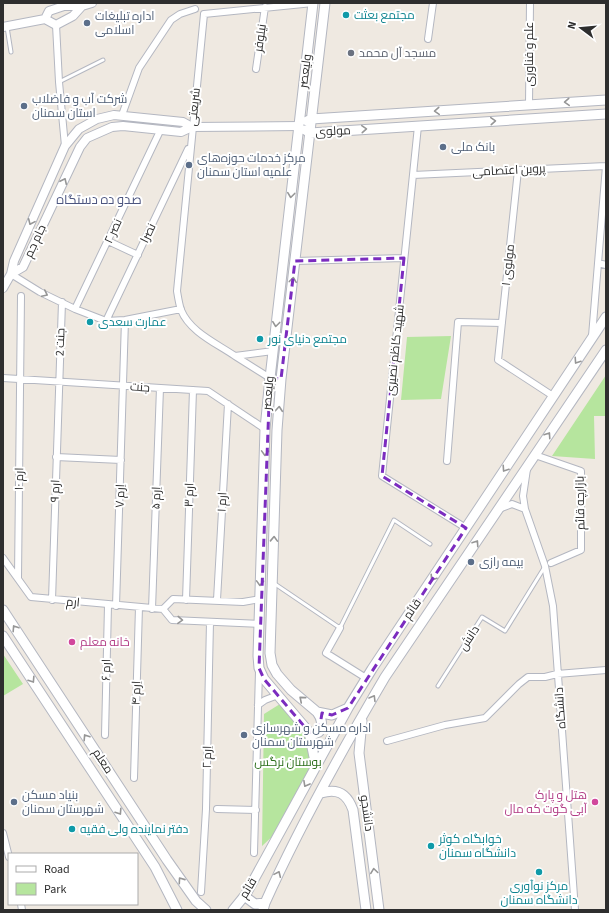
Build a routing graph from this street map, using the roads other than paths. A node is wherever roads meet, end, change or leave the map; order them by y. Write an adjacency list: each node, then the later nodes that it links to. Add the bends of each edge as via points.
1 (92, 3): 7 (street)
2 (313, 3): 9 (street); 26 (main road, ولیعصر)
3 (325, 3): 23 (main road, ولیعصر)
4 (433, 3): 14 (street)
5 (530, 3): 20 (street, علم و فناوری)
6 (64, 5): 7 (street); 11 (street, via 49,11)
7 (81, 5): 12 (street, via 73,16)
8 (194, 6): 10 (street); 22 (street, via 171,20 139,68)
9 (265, 7): 10 (street); 17 (street, نیلوفر)
10 (204, 14): 25 (street, شریعتی)
11 (45, 19): 12 (street); 13 (street)
12 (56, 25): 18 (street)
13 (5, 27): 15 (lane)
14 (428, 39)
15 (11, 52)
16 (103, 60): 18 (lane)
17 (256, 69)
18 (59, 82): 31 (street)
19 (606, 100): 20 (main road, مولوی, one-way to 20)
20 (529, 105): 23 (main road, مولوی, one-way to 23); 24 (main road)
21 (606, 114): 24 (main road, مولوی)
22 (122, 115): 25 (street, جام جم, via 182,122); 31 (street, جام جم, via 97,119 79,129)
23 (311, 118): 26 (main road, مولوی); 29 (main road, ولیعصر)
24 (530, 119): 27 (main road, مولوی, one-way to 24)
25 (192, 126): 26 (street, جام جم); 28 (street, جام جم, via 181,132); 30 (street, شریعتی)
26 (298, 126): 29 (main road, مولوی); 53 (main road, ولیعصر, one-way to 53)
27 (418, 126): 29 (main road, مولوی, one-way to 27); 34 (street, شهید کاظم نصیری)
28 (160, 130): 35 (street, نصر ۲); 41 (street, جام جم, one-way to 28, via 23,267 80,147 87,138 112,127)
29 (310, 133): 38 (main road, ولیعصر)
30 (190, 144): 36 (street, نصرا); 46 (street, شریعتی, via 177,291)
31 (65, 146): 41 (street, جام جم, one-way to 41)
32 (606, 166): 33 (street, پروین اعتصامی); 39 (street)
33 (518, 170): 34 (street, پروین اعتصامی); 50 (street, مولوی ۱)
34 (413, 175): 37 (street, شهید کاظم نصیری)
35 (108, 241): 36 (street); 45 (street, نصر ۲)
36 (138, 255): 49 (street, نصرا)
37 (404, 258): 38 (street); 74 (street, شهید کاظم نصیری, via 382,476)
38 (295, 261): 54 (main road, ولیعصر, one-way to 38)
39 (598, 263): 40 (street); 51 (street)
40 (606, 265)
41 (8, 276): 42 (street); 44 (street, one-way to 44)
42 (3, 288)
43 (22, 296): 58 (street, ارم ۱۰)
44 (62, 302): 45 (street); 60 (street, جنت 2)
45 (75, 309): 49 (street)
46 (181, 310): 48 (street); 55 (street, شریعتی, via 188,322)
47 (606, 317): 51 (main road, قائم)
48 (125, 320): 49 (street); 61 (street, اِرم ۷)
49 (106, 321)
50 (502, 323): 64 (street, مولوی ۱, via 498,360); 70 (street, via 458,322)
51 (592, 338): 64 (main road, قائم, one-way to 64)
52 (606, 350): 67 (main road, قائم, one-way to 52)
53 (273, 351): 54 (main road); 55 (street); 57 (main road, ولیعصر)
54 (285, 351): 59 (main road, ولیعصر)
55 (235, 356): 57 (street, شریعتی)
56 (3, 378): 58 (street, جنت)
57 (270, 378): 59 (main road); 66 (main road, ولیعصر)
58 (21, 379): 60 (street, جنت); 78 (street, ارم ۱۰)
59 (281, 379): 79 (main road, ولیعصر, one-way to 59)
60 (58, 381): 61 (street, جنت); 68 (street, ارم ۹)
61 (123, 386): 62 (street, جنت); 69 (street, اِرم ۷)
62 (160, 388): 63 (street, جنت); 87 (street, اِرم ۵)
63 (193, 390): 65 (street, جنت, via 208,391); 82 (street, ارم ۳)
64 (553, 396): 74 (main road, قائم, one-way to 74)
65 (228, 404): 66 (street, جنت); 83 (street, ارم ۱)
66 (265, 430): 80 (main road, ولیعصر, one-way to 80)
67 (535, 455): 71 (main road, قائم); 77 (street, بازارچه قائم, via 581,471 581,550)
68 (56, 458): 69 (street); 81 (street, ارم ۹)
69 (121, 460): 85 (street, اِرم ۷)
70 (447, 461)
71 (527, 467): 72 (main road, قائم); 73 (street, دانشگاه, via 523,496)
72 (499, 509): 73 (street, via 512,504); 103 (main road, قائم, one-way to 72)
73 (526, 509): 77 (street, دانشگاه)
74 (466, 528): 97 (main road, قائم, one-way to 97)
75 (430, 544): 92 (lane, via 394,520)
76 (3, 558): 78 (street, ارم)
77 (548, 565): 96 (street, دانشگاه); 98 (lane, دانش, via 505,631 482,617)
78 (18, 578): 81 (street, ارم, via 31,597)
79 (272, 582): 92 (lane); 102 (main road, ولیعصر, one-way to 79, via 291,690 272,665)
80 (260, 599): 83 (street, via 243,602); 91 (main road, ولیعصر)
81 (52, 600): 84 (street, ارم)
82 (186, 600): 83 (street); 88 (street, via 173,599)
83 (216, 600)
84 (108, 605): 85 (street, ارم); 105 (street, ارم ۶)
85 (116, 606): 86 (street, ارم)
86 (138, 607): 87 (street, ارم); 108 (street, اِرم ۴)
87 (152, 609): 88 (street, ارم)
88 (163, 609): 90 (street, one-way to 90, via 172,620)
89 (3, 610): 119 (main road, معلم, one-way to 89, via 196,901 167,860)
90 (210, 622): 91 (street); 115 (street, اِرم ۲, via 206,809)
91 (259, 624): 94 (main road, ولیعصر)
92 (340, 628): 97 (street, via 326,653)
93 (3, 636): 118 (main road, معلم, one-way to 118, via 155,867)
94 (259, 668): 99 (main road, ولیعصر, via 264,679); 100 (street)
95 (606, 670): 96 (street)
96 (557, 674): 106 (street, via 528,677 485,718); 123 (street, دانشگاه)
97 (366, 678): 101 (main road, قائم)
98 (438, 686)
99 (278, 695): 100 (street); 104 (main road, ولیعصر)
100 (258, 705): 111 (street)
101 (348, 708): 102 (main road, via 332,715); 107 (main road, قائم)
102 (318, 712): 104 (main road, via 322,720 319,732)
103 (362, 716): 109 (main road, قائم); 122 (main road, دانشجو, one-way to 103, via 359,753)
104 (309, 732): 107 (main road, ولیعصر)
105 (105, 736)
106 (386, 740)
107 (316, 767): 116 (main road, قائم, one-way to 116)
108 (134, 778)
109 (321, 793): 117 (main road, قائم, one-way to 109, via 286,856); 121 (main road, دانشجو, via 337,792 350,802)
110 (216, 809): 111 (street)
111 (256, 810): 114 (street)
112 (3, 833): 113 (street)
113 (8, 853)
114 (254, 853)
115 (201, 892)
116 (246, 894): 117 (main road, via 255,904); 120 (main road, قائم)
117 (264, 906)
118 (177, 910)
119 (206, 910)
120 (233, 910)
121 (366, 910)
122 (380, 910)
123 (575, 910)

